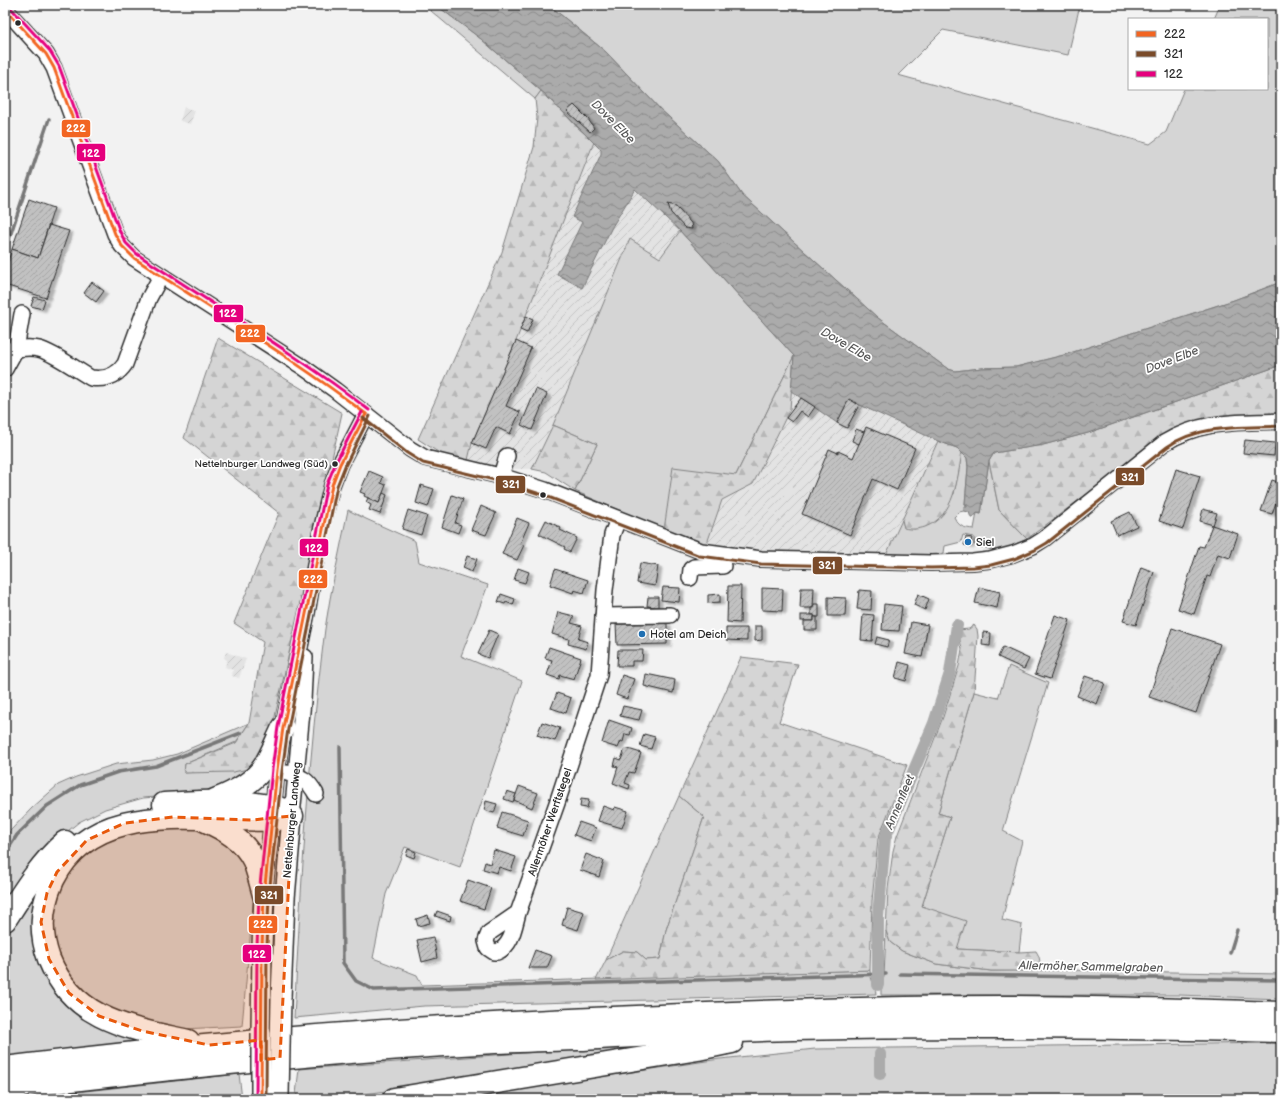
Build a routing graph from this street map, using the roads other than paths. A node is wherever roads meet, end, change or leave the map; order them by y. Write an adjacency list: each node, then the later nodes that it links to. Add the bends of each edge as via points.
1 (5, 9): 2 (street, via 46,54 54,68 115,234 134,258)
2 (160, 276): 4 (street, via 149,298 125,364 112,376 91,378 45,351 31,348); 6 (street, via 303,367)
3 (22, 314): 4 (street)
4 (11, 350): 5 (street)
5 (5, 369)
6 (366, 414): 9 (street, via 425,458); 13 (street, Nettelnburger Landweg, via 332,485 320,535)
7 (1281, 421): 10 (street, via 1210,424 1174,436 1044,539 1013,554 990,560 931,563 761,559 701,551)
8 (506, 456): 9 (street)
9 (501, 476): 10 (street, via 545,490)
10 (618, 519): 15 (street, Allermöher Werftstegel, via 612,535)
11 (723, 566): 12 (street, via 694,567)
12 (690, 578)
13 (307, 613): 16 (street, Nettelnburger Landweg); 18 (street, Nettelnburger Landweg)
14 (670, 615): 15 (street)
15 (603, 616): 24 (street, Allermöher Werftstegel, via 599,674)
16 (283, 728): 17 (highway)
17 (265, 766): 18 (street); 20 (highway, via 239,789); 21 (street, Nettelnburger Landweg)
18 (296, 775): 19 (street, via 310,782); 21 (street, Nettelnburger Landweg)
19 (316, 794)
20 (214, 801): 21 (highway, via 237,802); 25 (highway, via 134,808 87,824 60,846 45,863)
21 (279, 814): 22 (highway, via 252,820); 23 (street, Nettelnburger Landweg); 34 (main road, Nettelnburger Landweg, bridge, via 285,898 282,998)
22 (200, 818): 23 (highway, via 238,840 253,861); 31 (highway, via 138,820 112,827 87,840 76,848 57,872 47,893 42,922 49,959 69,992 83,1005 99,1016 120,1025)
23 (264, 895): 34 (main road, Nettelnburger Landweg, bridge, via 261,1000)
24 (518, 913)
25 (5, 920)
26 (1281, 1013): 28 (highway, via 1114,1008)
27 (859, 1018): 28 (highway); 29 (highway); 31 (highway, via 735,1013 478,1024)
28 (897, 1018): 30 (highway)
29 (790, 1029): 33 (highway, via 479,1042 269,1059); 35 (highway, via 698,1049)
30 (1281, 1031)
31 (209, 1045): 32 (highway, via 102,1055)
32 (5, 1068)
33 (5, 1088)
34 (270, 1098)
35 (394, 1099)

